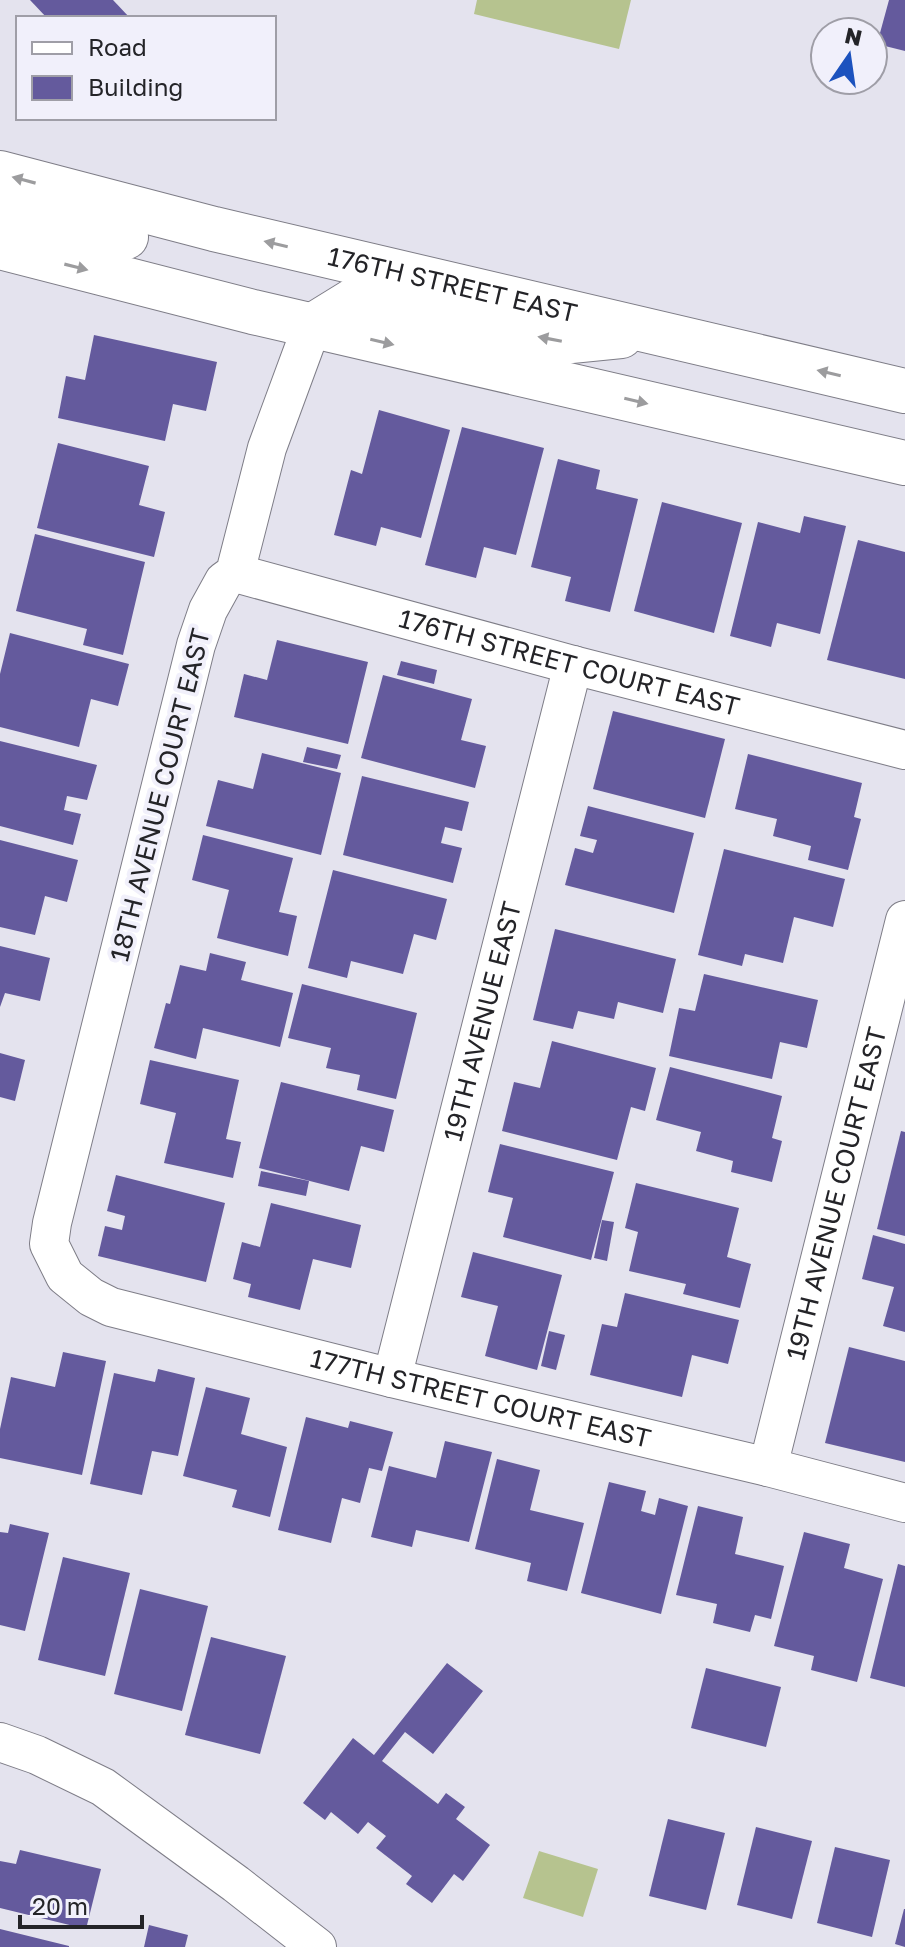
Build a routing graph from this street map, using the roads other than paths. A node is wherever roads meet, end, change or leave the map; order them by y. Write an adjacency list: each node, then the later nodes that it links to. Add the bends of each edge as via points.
1 (0, 173): 3 (main road, 176TH STREET EAST, one-way to 1)
2 (0, 207): 3 (main road, via 163,245)
3 (214, 229): 6 (main road, 176TH STREET EAST, one-way to 3)
4 (0, 247): 5 (main road, one-way to 5)
5 (312, 326): 6 (main road, one-way to 5, via 561,342 359,297); 8 (main road, one-way to 8); 9 (street, 18TH AVENUE COURT EAST, via 267,448)
6 (655, 332): 7 (main road, 176TH STREET EAST, one-way to 6)
7 (905, 391)
8 (905, 463)
9 (235, 573): 10 (street, 176TH STREET COURT EAST); 13 (street, 18TH AVENUE COURT EAST, via 213,600 196,645 52,1223 49,1244)
10 (573, 665): 11 (street, 176TH STREET COURT EAST); 14 (street, 19TH AVENUE EAST)
11 (905, 750)
12 (905, 920): 15 (street, 19TH AVENUE COURT EAST)
13 (65, 1276): 14 (street, 177TH STREET COURT EAST, via 111,1307)
14 (392, 1378): 15 (street, 177TH STREET COURT EAST)
15 (768, 1467): 16 (street, 177TH STREET COURT EAST)
16 (905, 1503)
17 (0, 1742): 18 (street, via 103,1787)
18 (317, 1947)

